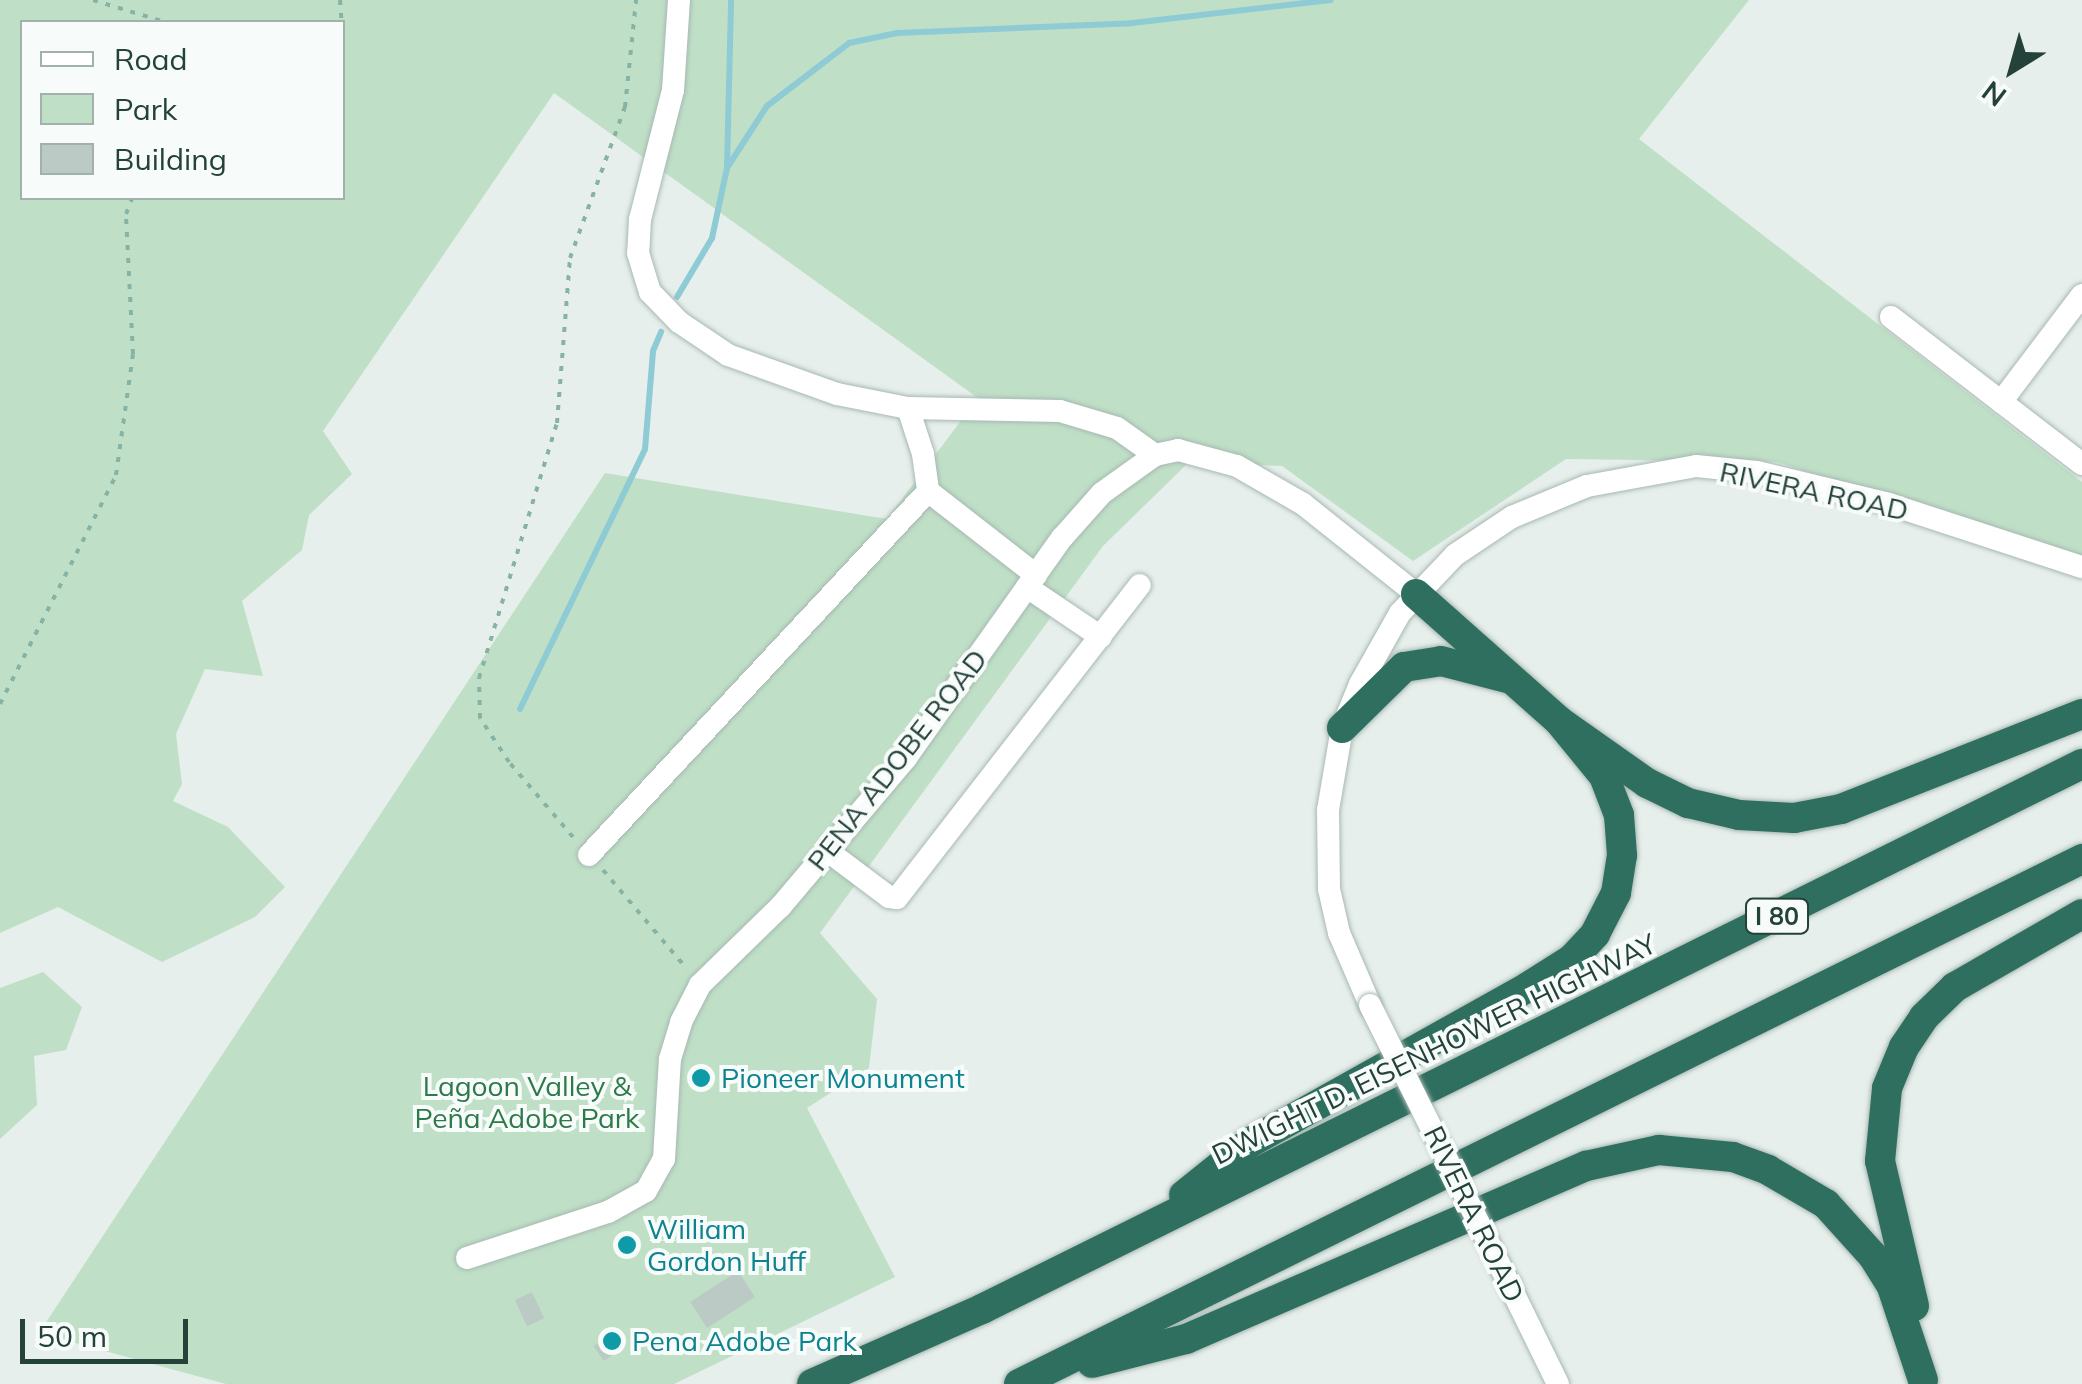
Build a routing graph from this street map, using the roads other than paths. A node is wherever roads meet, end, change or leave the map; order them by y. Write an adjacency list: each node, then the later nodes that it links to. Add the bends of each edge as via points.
1 (679, 0): 5 (street, via 673,90 640,219 638,253 650,292 692,333 728,355 837,394)
2 (2082, 296): 4 (street)
3 (1891, 317): 4 (street)
4 (2001, 402): 7 (street)
5 (908, 408): 6 (street, via 1060,411 1117,428); 8 (street)
6 (1155, 455): 10 (street, PENA ADOBE ROAD, via 1102,493); 12 (street, via 1178,450 1237,466 1304,504)
7 (2082, 464)
8 (928, 491): 10 (street); 20 (street)
9 (2082, 567): 12 (street, RIVERA ROAD, via 1889,504 1757,472 1696,466 1587,486 1512,517 1456,555)
10 (1032, 581): 13 (street); 19 (street, PENA ADOBE ROAD, via 906,758)
11 (1140, 586): 13 (street)
12 (1416, 594): 14 (highway); 17 (street, RIVERA ROAD, via 1380,644)
13 (1101, 637): 19 (street, via 897,898)
14 (1510, 678): 16 (highway); 17 (highway, via 1440,661 1404,668)
15 (2082, 714): 16 (highway, via 1841,809 1794,818 1688,803)
16 (1558, 721): 23 (highway, via 1604,776 1619,815 1616,893 1596,934 1528,987 1249,1143)
17 (1342, 728): 28 (street, RIVERA ROAD, bridge, via 1328,810 1329,889 1340,934)
18 (2082, 764): 23 (highway, DWIGHT D. EISENHOWER HIGHWAY / I 80)
19 (829, 852): 24 (street, PENA ADOBE ROAD, via 700,985 680,1022 670,1059 664,1159 646,1191 608,1212)
20 (589, 855)
21 (2082, 859): 25 (highway)
22 (2082, 914): 26 (highway, via 1955,987 1924,1017 1887,1088 1880,1160 1925,1352)
23 (1137, 1233): 27 (highway, DWIGHT D. EISENHOWER HIGHWAY / I 80)
24 (468, 1258)
25 (1024, 1382): 26 (highway, via 1186,1339 1527,1188 1626,1154 1659,1150 1733,1158 1783,1177 1826,1204 1874,1256 1892,1287)
26 (1923, 1382)
27 (812, 1384)
28 (1558, 1384)

